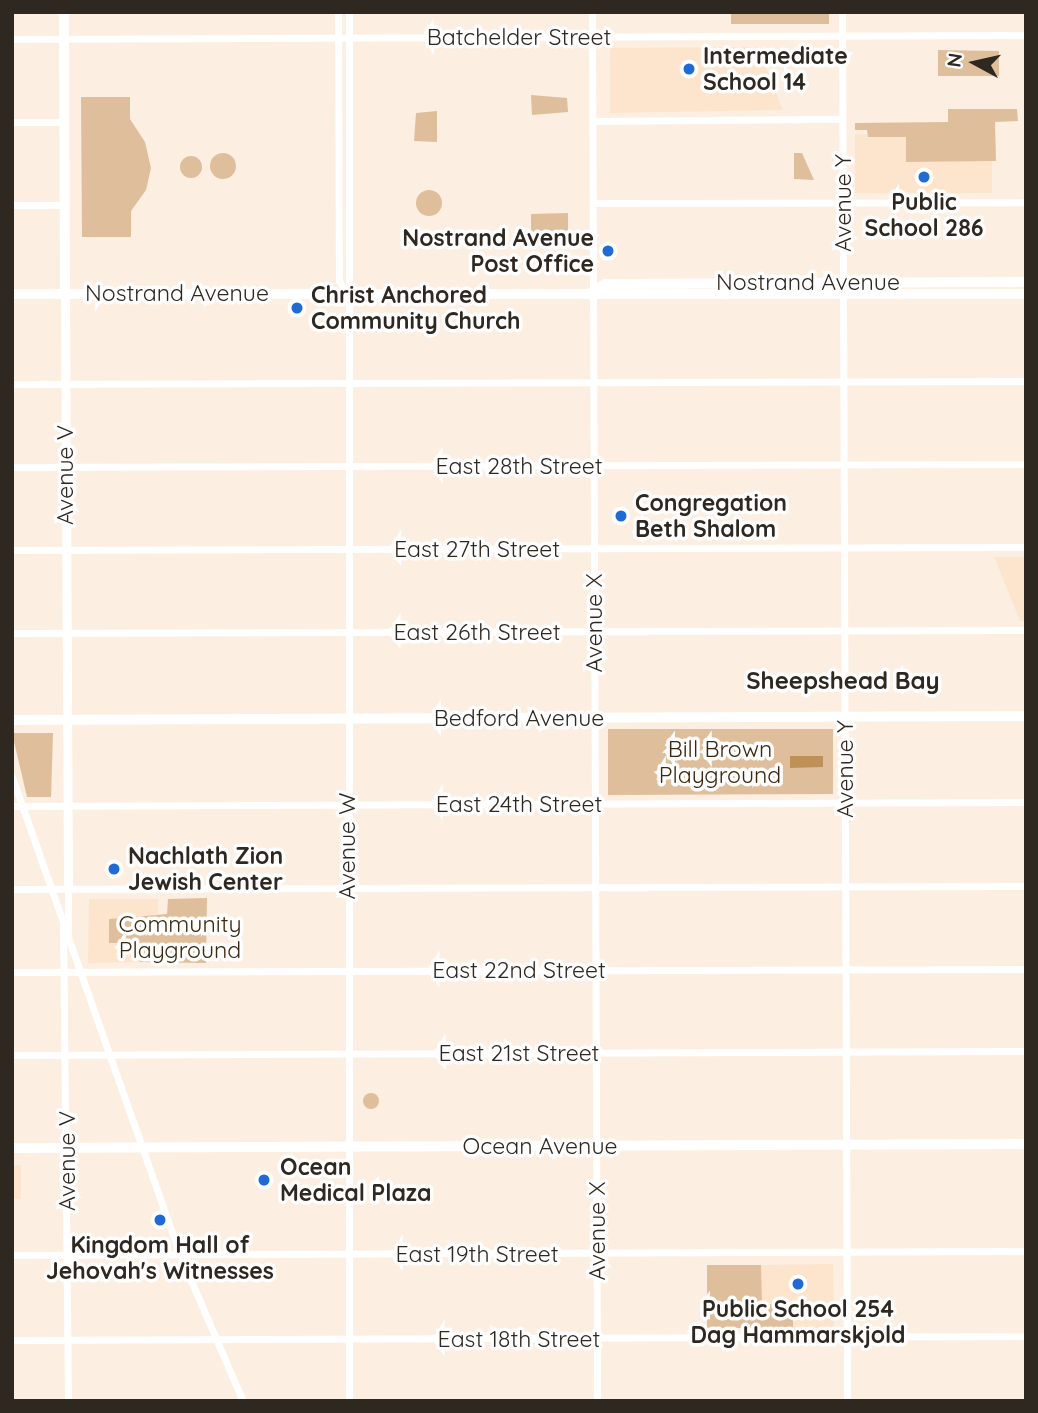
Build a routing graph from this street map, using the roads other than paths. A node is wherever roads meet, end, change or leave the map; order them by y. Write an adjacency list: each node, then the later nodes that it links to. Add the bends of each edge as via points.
1 (64, 12): 12 (main road, Avenue V)
2 (338, 12): 9 (street, Avenue W)
3 (349, 12): 10 (street, Avenue W)
4 (592, 12): 8 (street, Avenue X)
5 (842, 12): 6 (street, Avenue Y)
6 (842, 35): 7 (street, Batchelder Street); 8 (street, Batchelder Street); 13 (street, Avenue Y)
7 (1026, 36)
8 (592, 37): 10 (street, Batchelder Street); 14 (street, Avenue X)
9 (339, 38): 10 (street, Batchelder Street); 12 (street, Batchelder Street); 25 (street, Avenue W, via 339,280)
10 (349, 38): 25 (street, Avenue W, via 351,280)
11 (12, 39): 12 (street, Batchelder Street)
12 (64, 39): 16 (main road, Avenue V)
13 (842, 119): 14 (street); 17 (street, Avenue Y)
14 (592, 121): 19 (street, Avenue X)
15 (12, 122): 16 (street)
16 (64, 122): 21 (main road, Avenue V)
17 (843, 202): 18 (street); 19 (street); 22 (street, Avenue Y)
18 (1026, 202)
19 (593, 203): 24 (street, Avenue X)
20 (12, 205): 21 (street)
21 (65, 205): 27 (main road, Avenue V)
22 (843, 282): 23 (main road, Nostrand Avenue); 24 (main road, Nostrand Avenue, via 605,284); 29 (street, Avenue Y)
23 (1026, 282)
24 (593, 290): 25 (main road, Nostrand Avenue); 29 (main road, Nostrand Avenue); 31 (street, Avenue X)
25 (345, 292): 27 (main road, Nostrand Avenue); 33 (street, Avenue W)
26 (12, 294): 27 (main road, Nostrand Avenue)
27 (65, 294): 35 (street, Avenue V)
28 (1026, 294): 29 (main road, Nostrand Avenue)
29 (843, 296): 32 (street, Avenue Y)
30 (1026, 381): 32 (street)
31 (593, 382): 32 (street); 33 (street); 37 (street, Avenue X)
32 (844, 382): 38 (street, Avenue Y)
33 (345, 383): 35 (street); 39 (street, Avenue W)
34 (12, 384): 35 (street)
35 (64, 384): 41 (street, Avenue V)
36 (1026, 464): 38 (street, East 28th Street)
37 (594, 465): 38 (street, East 28th Street); 39 (street, East 28th Street); 45 (street, Avenue X)
38 (844, 465): 42 (street, Avenue Y)
39 (346, 466): 41 (street, East 28th Street); 44 (street, Avenue W)
40 (12, 467): 41 (street, East 28th Street)
41 (65, 467): 47 (street, Avenue V)
42 (844, 547): 43 (street, East 27th Street); 45 (street, East 27th Street); 48 (street, Avenue Y)
43 (1026, 547)
44 (346, 549): 45 (street, East 27th Street); 47 (street, East 27th Street); 50 (street, Avenue W)
45 (594, 549): 51 (street, Avenue X)
46 (12, 550): 47 (street, East 27th Street)
47 (65, 550): 53 (street, Avenue V)
48 (844, 630): 49 (street, East 26th Street); 51 (street, East 26th Street); 54 (street, Avenue Y)
49 (1026, 630)
50 (346, 632): 51 (street, East 26th Street); 53 (street, East 26th Street); 57 (street, Avenue W)
51 (594, 632): 56 (street, Avenue X)
52 (12, 633): 53 (street, East 26th Street)
53 (65, 633): 59 (street, Avenue V)
54 (845, 716): 55 (main road, Bedford Avenue); 56 (main road, Bedford Avenue); 62 (street, Avenue Y)
55 (1026, 716)
56 (595, 717): 57 (main road, Bedford Avenue); 63 (street, Avenue X)
57 (346, 718): 59 (main road, Bedford Avenue); 65 (street, Avenue W)
58 (12, 720): 59 (main road, Bedford Avenue)
59 (65, 720): 67 (street, Avenue V)
60 (12, 777): 64 (street, Avenue V)
61 (1026, 802): 62 (street, East 24th Street)
62 (845, 803): 63 (street, East 24th Street); 68 (street, Avenue Y)
63 (595, 804): 65 (street, East 24th Street); 70 (street, Avenue X)
64 (22, 805): 66 (street, East 24th Street); 67 (street, East 24th Street); 73 (street, Avenue V)
65 (347, 805): 67 (street, East 24th Street); 71 (street, Avenue W)
66 (12, 806)
67 (68, 806): 74 (street, Avenue V)
68 (845, 886): 69 (street); 70 (street); 75 (street, Avenue Y)
69 (1026, 886)
70 (596, 887): 71 (street); 77 (street, Avenue X)
71 (347, 888): 74 (street); 78 (street, Avenue W)
72 (12, 889): 73 (street)
73 (52, 889): 74 (street); 80 (street, Avenue V, via 63,922)
74 (68, 889): 81 (street, Avenue V, via 68,937)
75 (846, 969): 76 (street, East 22nd Street); 77 (street, East 22nd Street); 83 (street, Avenue Y)
76 (1026, 969)
77 (596, 970): 78 (street, East 22nd Street); 84 (street, Avenue X)
78 (348, 971): 81 (street, East 22nd Street); 85 (street, Avenue W)
79 (12, 972): 80 (street, East 22nd Street)
80 (64, 972): 81 (street, East 22nd Street); 87 (street, Avenue V)
81 (82, 972): 88 (street)
82 (1026, 1051): 83 (street, East 21st Street)
83 (846, 1052): 84 (street, East 21st Street); 90 (street, Avenue Y)
84 (596, 1053): 85 (street, East 21st Street); 91 (street, Avenue X)
85 (348, 1054): 88 (street, East 21st Street); 93 (street, Avenue W)
86 (12, 1055): 87 (street, East 21st Street)
87 (66, 1055): 88 (street, East 21st Street); 95 (street, Avenue V)
88 (110, 1055): 92 (street)
89 (1026, 1144): 90 (main road, Ocean Avenue)
90 (846, 1145): 91 (main road, Ocean Avenue); 97 (street, Avenue Y)
91 (597, 1146): 93 (main road, Ocean Avenue); 98 (street, Avenue X)
92 (144, 1147): 93 (main road, Ocean Avenue); 95 (main road, Ocean Avenue); 102 (street)
93 (348, 1147): 99 (street, Avenue W)
94 (12, 1148): 95 (main road, Ocean Avenue)
95 (66, 1148): 101 (street, Avenue V)
96 (1026, 1251): 97 (street, East 19th Street)
97 (846, 1252): 98 (street, East 19th Street); 104 (street, Avenue Y)
98 (597, 1253): 99 (street, East 19th Street); 105 (street, Avenue X)
99 (349, 1254): 102 (street, East 19th Street); 106 (street, Avenue W)
100 (12, 1255): 101 (street, East 19th Street)
101 (67, 1255): 102 (street, East 19th Street); 108 (street, Avenue V)
102 (180, 1255): 109 (street)
103 (1026, 1336): 104 (street, East 18th Street)
104 (847, 1337): 105 (street, East 18th Street); 114 (street, Avenue Y)
105 (597, 1338): 106 (street, East 18th Street); 113 (street, Avenue X)
106 (349, 1339): 109 (street, East 18th Street); 112 (street, Avenue W)
107 (12, 1340): 108 (street, East 18th Street)
108 (68, 1340): 109 (street, East 18th Street); 110 (street, Avenue V)
109 (217, 1340): 111 (street)
110 (68, 1401)
111 (243, 1401)
112 (349, 1401)
113 (597, 1401)
114 (847, 1401)

